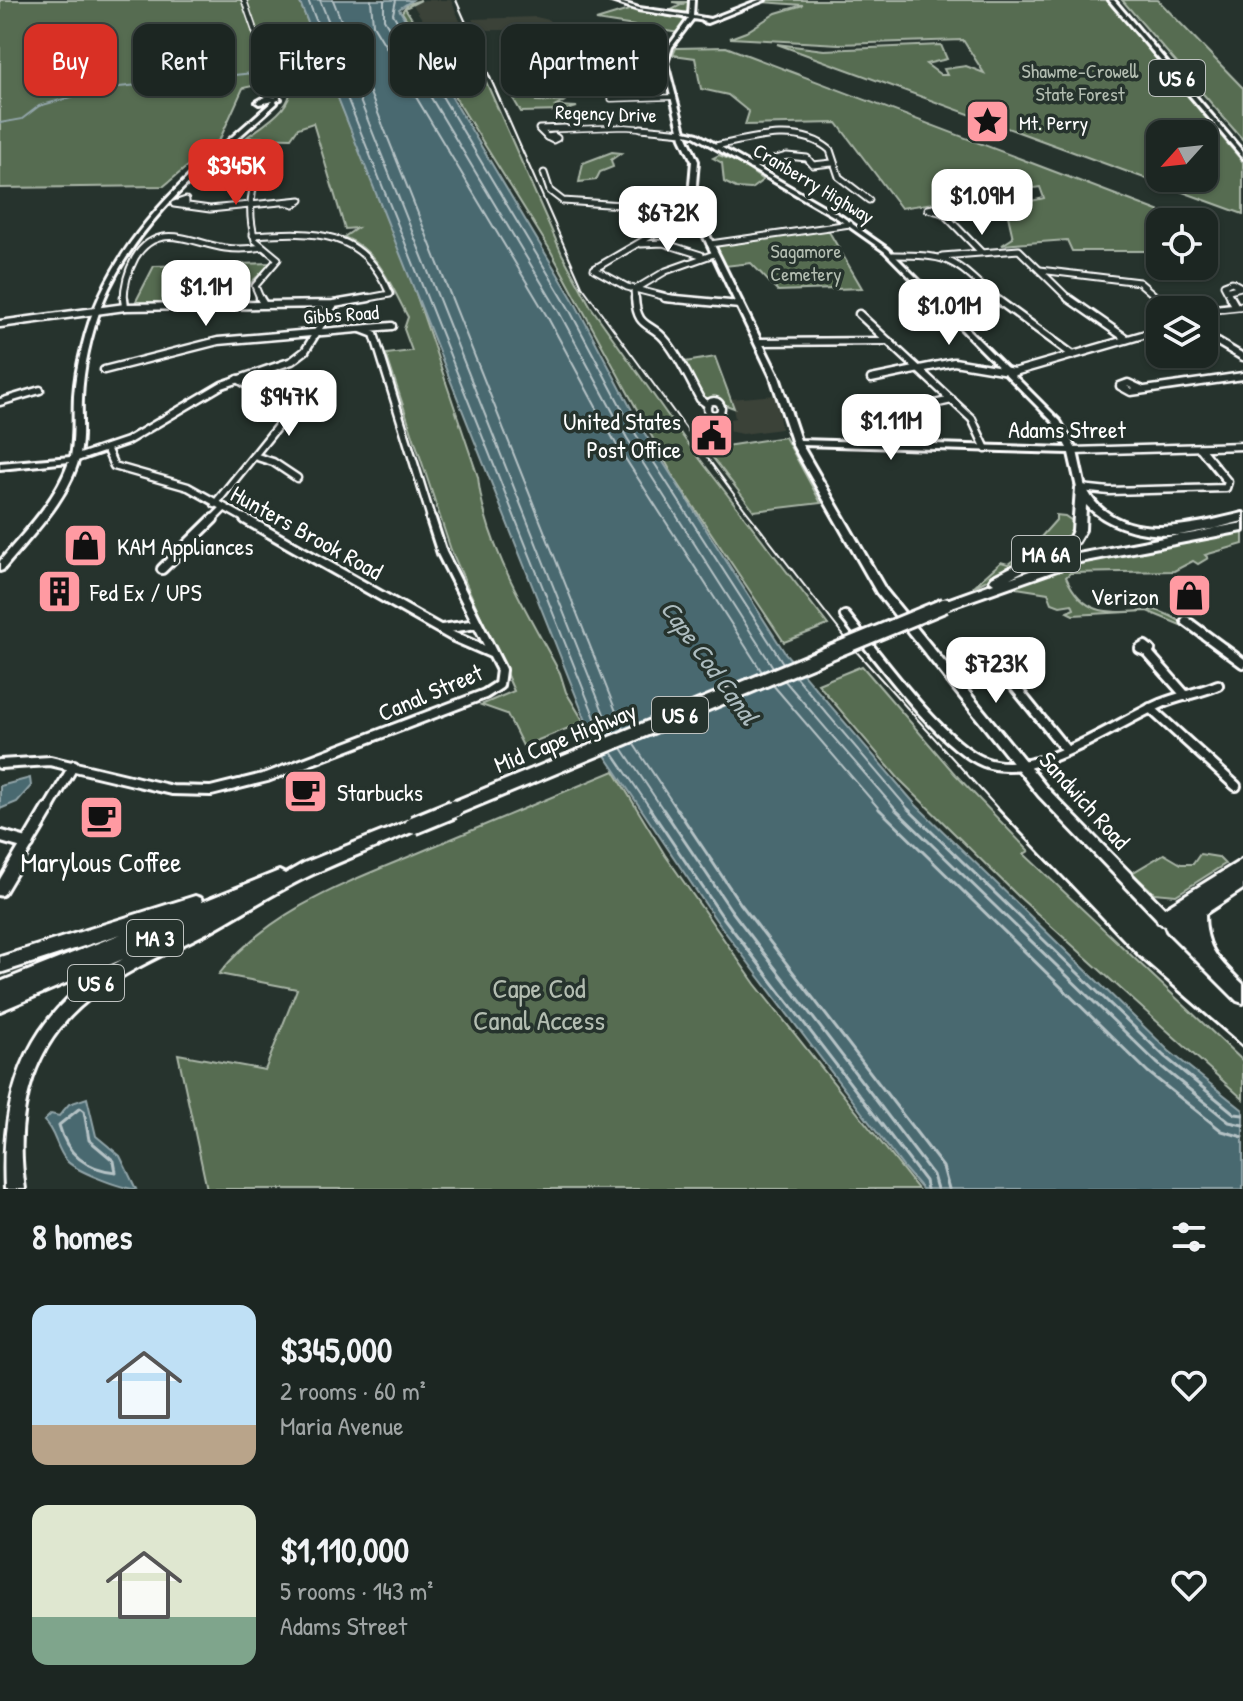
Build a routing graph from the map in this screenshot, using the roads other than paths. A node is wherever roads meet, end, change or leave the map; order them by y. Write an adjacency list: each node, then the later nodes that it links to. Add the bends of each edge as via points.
1 (244, 0): 9 (street)
2 (610, 0): 7 (main road)
3 (692, 0): 7 (main road)
4 (763, 0): 8 (main road)
5 (1111, 0): 26 (highway, US 6)
6 (1118, 0): 23 (highway, US 6)
7 (691, 17): 8 (main road); 10 (main road)
8 (710, 20): 10 (main road)
9 (252, 24)
10 (681, 32): 11 (main road)
11 (667, 60)
12 (667, 72): 15 (main road, Sandwich Road)
13 (271, 96): 18 (street)
14 (275, 96): 17 (street)
15 (674, 97): 16 (street); 19 (main road, Sandwich Road)
16 (611, 99)
17 (276, 100): 18 (main road); 18 (main road)
18 (264, 104): 59 (main road, via 158,206 121,259)
19 (681, 119): 20 (main road, Sandwich Road); 22 (main road, Cranberry Highway)
20 (683, 132): 21 (street, Regency Drive, via 539,129); 22 (main road, Cranberry Highway / MA 6A); 30 (main road, Sandwich Road, via 695,161)
21 (547, 137)
22 (700, 137): 24 (main road, Cranberry Highway / MA 6A)
23 (1243, 145)
24 (716, 146): 27 (street, via 759,137 795,137 827,146); 28 (main road, Cranberry Highway / MA 6A)
25 (271, 152): 34 (street, via 258,174)
26 (1243, 156)
27 (832, 163): 28 (street, via 813,165 807,157 794,155); 31 (street, via 844,183)
28 (751, 166): 37 (main road, Cranberry Highway / MA 6A)
29 (544, 173): 35 (street, via 550,191 563,201)
30 (692, 196): 35 (street); 41 (main road, Sandwich Road)
31 (869, 200)
32 (287, 202): 34 (street)
33 (186, 206): 34 (street)
34 (250, 207): 39 (street)
35 (681, 209): 38 (street)
36 (943, 213): 44 (street)
37 (850, 224): 41 (street); 47 (main road, Cranberry Highway / MA 6A)
38 (656, 233): 40 (street); 42 (street)
39 (253, 235): 43 (street); 54 (street, via 301,232 349,242 370,257 388,295)
40 (663, 243): 42 (street); 46 (street)
41 (710, 244): 45 (main road, Sandwich Road)
42 (638, 245): 50 (street, via 594,268)
43 (263, 247): 53 (street, via 278,259 255,286); 57 (street, via 224,248 184,235 149,242 139,250 122,286)
44 (981, 252): 48 (street); 49 (street, via 1016,249)
45 (714, 254): 46 (street); 55 (main road, Sandwich Road)
46 (702, 255): 50 (street)
47 (893, 255): 48 (street); 71 (main road, Cranberry Highway / MA 6A)
48 (942, 256): 70 (street)
49 (1040, 270): 52 (street, via 1139,282); 66 (street, via 1074,304)
50 (634, 290): 55 (street); 84 (street, via 636,315 666,339)
51 (1229, 290): 56 (street, via 1229,299)
52 (1156, 296)
53 (263, 303): 54 (street); 57 (street)
54 (334, 304): 64 (street)
55 (740, 305): 68 (main road, Sandwich Road)
56 (1239, 306): 58 (street)
57 (125, 307): 59 (street)
58 (1218, 308)
59 (96, 311): 61 (street); 93 (main road, via 81,366)
60 (859, 314): 67 (street)
61 (0, 324)
62 (392, 326): 63 (street, Gibbs Road)
63 (361, 329): 64 (street, Gibbs Road); 106 (street, Canal Street, via 374,334 438,544)
64 (317, 332): 75 (street, Gibbs Road, via 202,344); 78 (street, via 292,361)
65 (1146, 334): 66 (street)
66 (1127, 339): 70 (street)
67 (888, 341): 68 (street); 74 (street)
68 (758, 342): 86 (main road, Sandwich Road, via 778,384)
69 (1218, 342): 72 (street)
70 (1073, 355): 76 (street)
71 (995, 357): 73 (street); 76 (main road, Cranberry Highway / MA 6A)
72 (1243, 357)
73 (980, 364): 74 (street, via 954,362); 76 (street)
74 (918, 369): 79 (street); 82 (street)
75 (104, 370)
76 (1010, 372): 91 (main road, Cranberry Highway / MA 6A, via 1056,421)
77 (1243, 376): 80 (street, via 1189,387)
78 (238, 379): 90 (street); 92 (street, via 285,411)
79 (871, 379)
80 (1141, 389)
81 (40, 390): 83 (street)
82 (952, 400): 85 (street); 89 (street, via 975,422)
83 (0, 402)
84 (707, 404)
85 (911, 409)
86 (795, 442): 89 (main road, Adams Street); 118 (main road, Sandwich Road, via 873,580)
87 (1243, 446): 88 (street, Adams Street)
88 (1200, 448): 91 (street, Adams Street); 96 (street, via 1228,482 1224,488)
89 (986, 449): 91 (main road, Adams Street)
90 (107, 450): 93 (street); 97 (street, Hunters Brook Road, via 114,466 181,484)
91 (1073, 451): 96 (main road, Cranberry Highway / MA 6A)
92 (254, 456): 95 (street); 97 (street)
93 (74, 459): 94 (main road); 101 (main road, via 56,495)
94 (0, 466)
95 (297, 478)
96 (1081, 488): 100 (highway, via 1092,508 1117,523); 103 (highway, MA 6A, via 1074,539)
97 (219, 506): 102 (street); 107 (street, Hunters Brook Road)
98 (1243, 517): 100 (highway, Mid Cape Highway / US 6)
99 (1243, 527): 103 (highway, Mid Cape Highway / US 6, via 1088,555)
100 (1183, 530): 103 (highway, Mid Cape Highway / US 6, via 1081,549 1034,564)
101 (1, 565)
102 (162, 569)
103 (972, 594): 123 (highway, Mid Cape Highway / US 6, bridge)
104 (845, 616): 118 (street, via 969,752 984,762)
105 (1186, 621): 110 (street)
106 (477, 624): 107 (street); 109 (street, Canal Street)
107 (440, 629): 109 (street, Hunters Brook Road)
108 (1147, 652): 113 (street)
109 (492, 653): 117 (street, Canal Street, via 502,678 490,692 234,787 171,790)
110 (1243, 663)
111 (1007, 677): 115 (street)
112 (1218, 685): 113 (street)
113 (1186, 696): 114 (street)
114 (1150, 708): 115 (street); 119 (street)
115 (1066, 750): 118 (street)
116 (0, 764): 117 (street, Canal Street, via 43,758)
117 (74, 765): 121 (street)
118 (1021, 766): 128 (main road, Sandwich Road)
119 (1236, 786)
120 (0, 836): 121 (street)
121 (28, 844): 126 (street)
122 (1243, 866): 128 (highway)
123 (309, 868): 125 (highway, US 6); 133 (highway, MA 3); 134 (highway, US 6, via 106,977 61,1011 28,1052 7,1098 3,1157)
124 (1243, 881): 127 (highway)
125 (252, 887): 130 (highway); 131 (highway, US 6)
126 (0, 890)
127 (1197, 912): 128 (highway); 129 (highway, via 1197,933)
128 (1169, 921): 129 (highway, Sandwich Road)
129 (1208, 960): 132 (highway, Sandwich Road)
130 (0, 965)
131 (0, 990)
132 (1243, 995)
133 (0, 1003)
134 (15, 1189)

